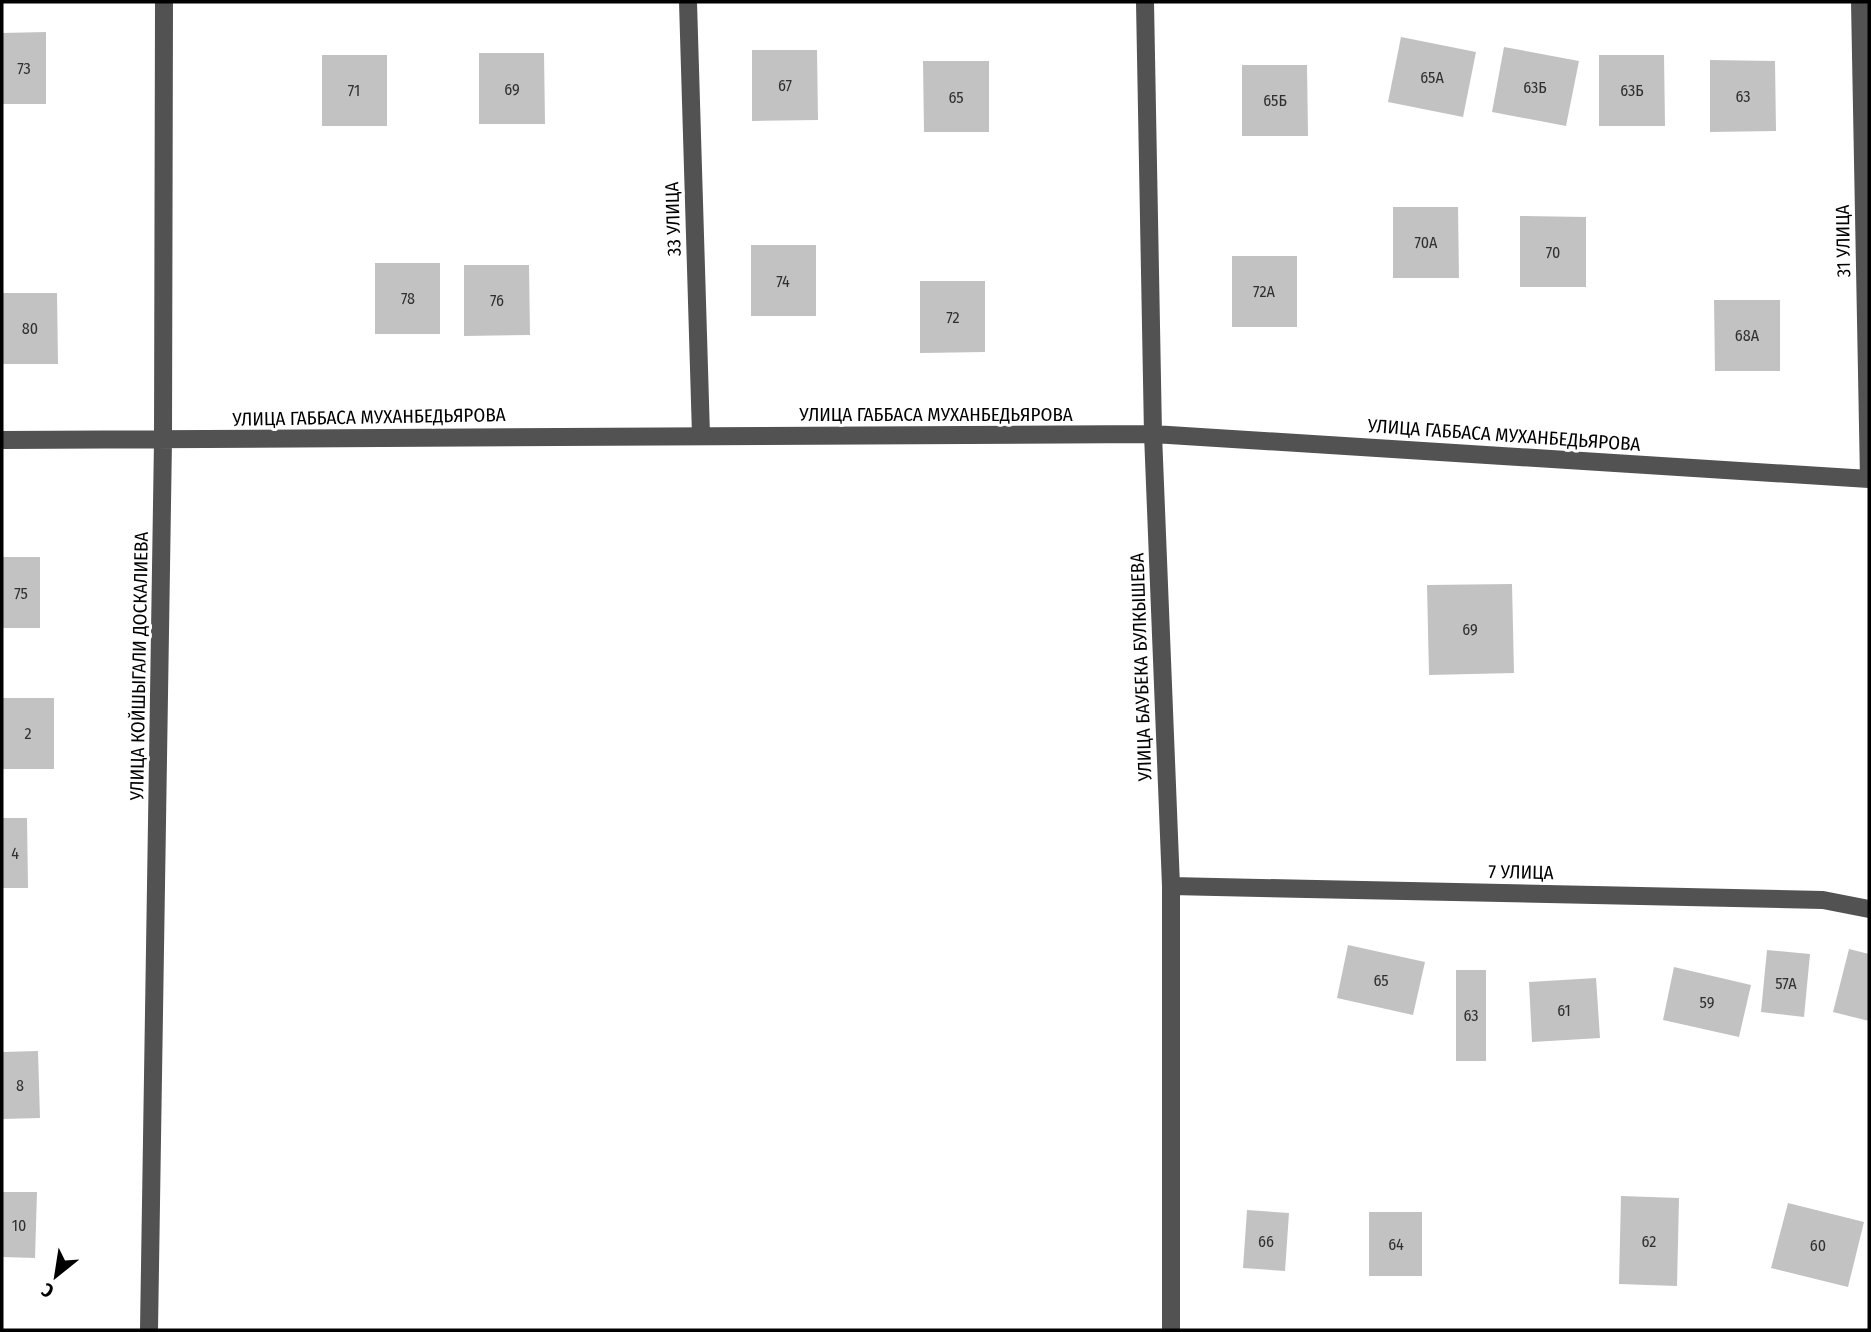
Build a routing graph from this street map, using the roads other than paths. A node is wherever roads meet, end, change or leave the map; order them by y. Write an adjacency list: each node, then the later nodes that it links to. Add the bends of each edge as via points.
1 (164, 2): 8 (street, УЛИЦА КОЙШЫГАЛИ ДОСКАЛИЕВА)
2 (688, 2): 6 (street, 33 УЛИЦА)
3 (1145, 2): 5 (street, УЛИЦА БАУБЕКА БУЛКЫШЕВА)
4 (1860, 2): 9 (street, 31 УЛИЦА)
5 (1153, 434): 6 (street, УЛИЦА ГАББАСА МУХАНБЕДЬЯРОВА); 9 (street, УЛИЦА ГАББАСА МУХАНБЕДЬЯРОВА); 10 (street, УЛИЦА БАУБЕКА БУЛКЫШЕВА)
6 (701, 435): 8 (street, УЛИЦА ГАББАСА МУХАНБЕДЬЯРОВА)
7 (2, 440): 8 (street, УЛИЦА ГАББАСА МУХАНБЕДЬЯРОВА)
8 (163, 440): 12 (street, УЛИЦА КОЙШЫГАЛИ ДОСКАЛИЕВА)
9 (1869, 479)
10 (1171, 886): 11 (street, 7 УЛИЦА, via 1824,900); 13 (street, УЛИЦА БАУБЕКА БУЛКЫШЕВА)
11 (1869, 909)
12 (149, 1330)
13 (1171, 1330)

